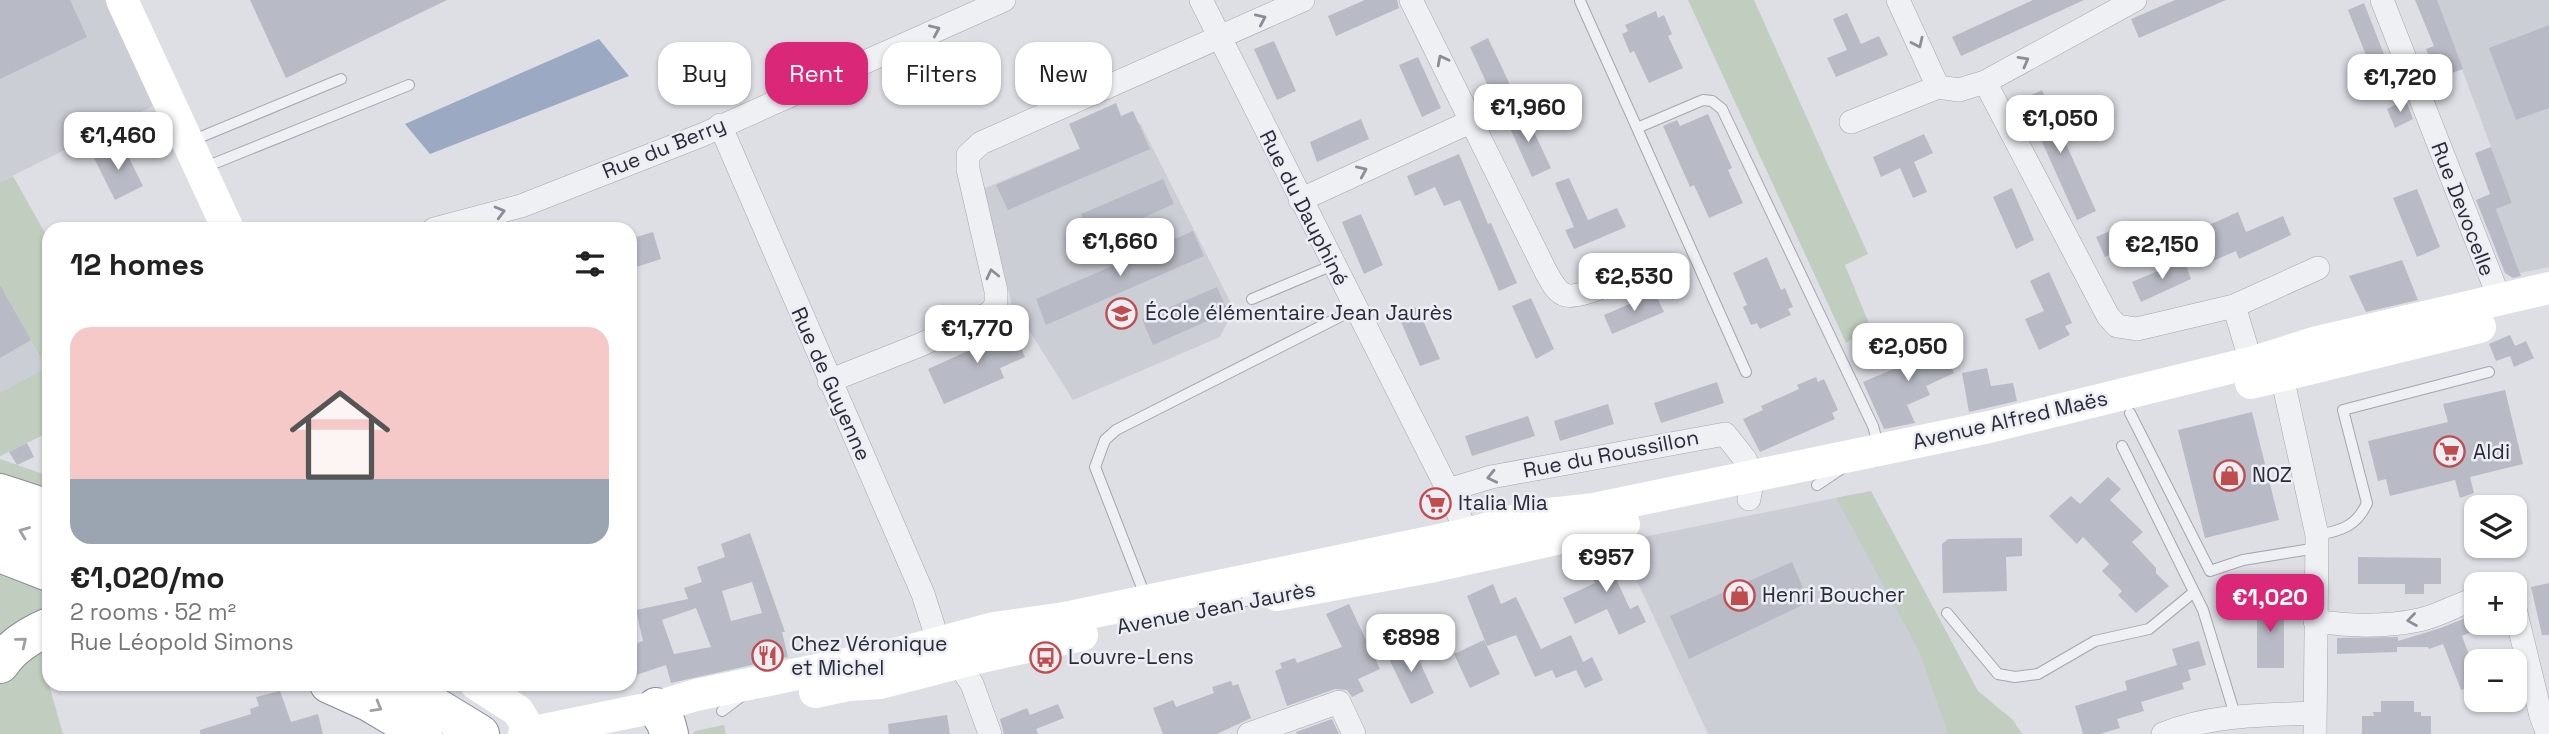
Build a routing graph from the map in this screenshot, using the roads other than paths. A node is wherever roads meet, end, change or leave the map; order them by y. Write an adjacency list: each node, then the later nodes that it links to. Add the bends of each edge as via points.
1 (122, 0): 19 (main road)
2 (1004, 0): 17 (street, Rue du Berry, one-way to 2)
3 (1201, 0): 10 (street, Rue du Dauphiné)
4 (1303, 0): 10 (street, one-way to 4)
5 (1411, 0): 15 (street, one-way to 5)
6 (1898, 0): 14 (street, one-way to 14)
7 (2135, 0): 12 (street, one-way to 7)
8 (2382, 0): 29 (street, Rue Devocelle)
9 (1580, 1): 18 (lane)
10 (1219, 37): 20 (street, Rue du Dauphiné); 36 (street, one-way to 10, via 990,313 996,305 968,155 981,144)
11 (341, 79): 19 (lane)
12 (1985, 82): 14 (street, via 1959,90); 30 (street, via 2117,326 2137,330)
13 (409, 85): 19 (lane)
14 (1938, 87): 16 (street)
15 (1472, 121): 20 (street, one-way to 15); 25 (street, via 1546,272 1562,294 1573,297)
16 (1851, 122)
17 (720, 125): 22 (street, Rue du Berry, one-way to 17, via 521,206); 36 (street, Rue de Guyenne)
18 (1637, 128): 34 (lane); 39 (lane, via 1703,100 1722,109 1873,426)
19 (194, 155): 21 (main road)
20 (1300, 200): 23 (street, Rue du Dauphiné)
21 (225, 222)
22 (460, 222)
23 (1333, 265): 27 (lane); 31 (street, Rue du Dauphiné)
24 (2318, 268): 30 (street)
25 (1627, 277)
26 (2549, 288): 29 (main road, Avenue Alfred Maës)
27 (1252, 299)
28 (2549, 299): 33 (lane)
29 (2500, 300): 33 (main road, Avenue Alfred Maës, via 2317,342)
30 (2234, 306): 33 (street, via 2247,349)
31 (1355, 309): 43 (street, Rue du Dauphiné); 56 (lane, via 1116,430 1105,440 1095,467)
32 (2549, 310): 33 (main road, Avenue Alfred Maës)
33 (2265, 370): 37 (main road, Avenue Alfred Maës); 39 (main road, Avenue Alfred Maës); 40 (lane, via 1838,470); 50 (street, via 2285,390)
34 (1746, 372)
35 (2489, 372): 50 (lane, via 2343,410 2367,503 2362,516 2343,531)
36 (830, 381): 62 (street, Rue de Guyenne)
37 (2130, 413): 40 (main road, Avenue Alfred Maës); 50 (lane, via 2210,571)
38 (2122, 446): 55 (lane)
39 (1879, 451): 42 (main road, Avenue Alfred Maës)
40 (1817, 485): 42 (main road, Avenue Jean Jaurès)
41 (1694, 488): 42 (main road, Avenue Alfred Maës); 47 (lane, via 1674,502); 51 (main road, Avenue Alfred Maës, via 1594,509 1531,516)
42 (1751, 488): 43 (street, Rue du Roussillon, one-way to 43, via 1741,453 1725,434 1491,477); 51 (main road, Avenue Jean Jaurès)
43 (1447, 490): 51 (street, Rue du Dauphiné)
44 (0, 493): 45 (highway)
45 (42, 507)
46 (0, 522): 49 (highway, one-way to 46)
47 (1559, 525)
48 (1507, 537): 51 (lane)
49 (42, 539)
50 (2317, 542): 59 (street)
51 (1472, 545): 54 (main road, Avenue Jean Jaurès); 62 (main road, Avenue Jean Jaurès, via 1425,568 1026,646)
52 (0, 552): 53 (highway)
53 (42, 569)
54 (1214, 587): 56 (main road, Avenue Jean Jaurès); 62 (lane, via 1202,599)
55 (2194, 592): 58 (lane, via 2149,629 2095,641 2038,674 2015,677 1998,674); 68 (lane)
56 (1147, 600): 62 (main road, Avenue Jean Jaurès, via 994,628)
57 (2464, 604): 59 (street, one-way to 59, via 2420,620 2375,624)
58 (1947, 613)
59 (2315, 621): 70 (street)
60 (42, 630): 63 (highway, one-way to 60)
61 (2521, 635): 79 (street)
62 (948, 653): 69 (main road, Avenue Jean Jaurès, via 887,681); 69 (main road, Avenue Jean Jaurès, via 696,695); 75 (street, Rue de Guyenne, via 972,684)
63 (0, 664)
64 (345, 691): 71 (highway, one-way to 71)
65 (407, 691): 72 (highway)
66 (467, 691): 73 (main road)
67 (487, 691): 73 (main road, via 518,711)
68 (2235, 715): 70 (street); 78 (street)
69 (664, 721): 73 (main road, Avenue Jean Jaurès); 74 (main road, Avenue Jean Jaurès)
70 (2315, 724)
71 (423, 734)
72 (480, 734)
73 (522, 734)
74 (617, 734)
75 (990, 734)
76 (1249, 734): 77 (street, via 1339,702)
77 (1354, 734)
78 (2164, 734)
79 (2548, 734)

